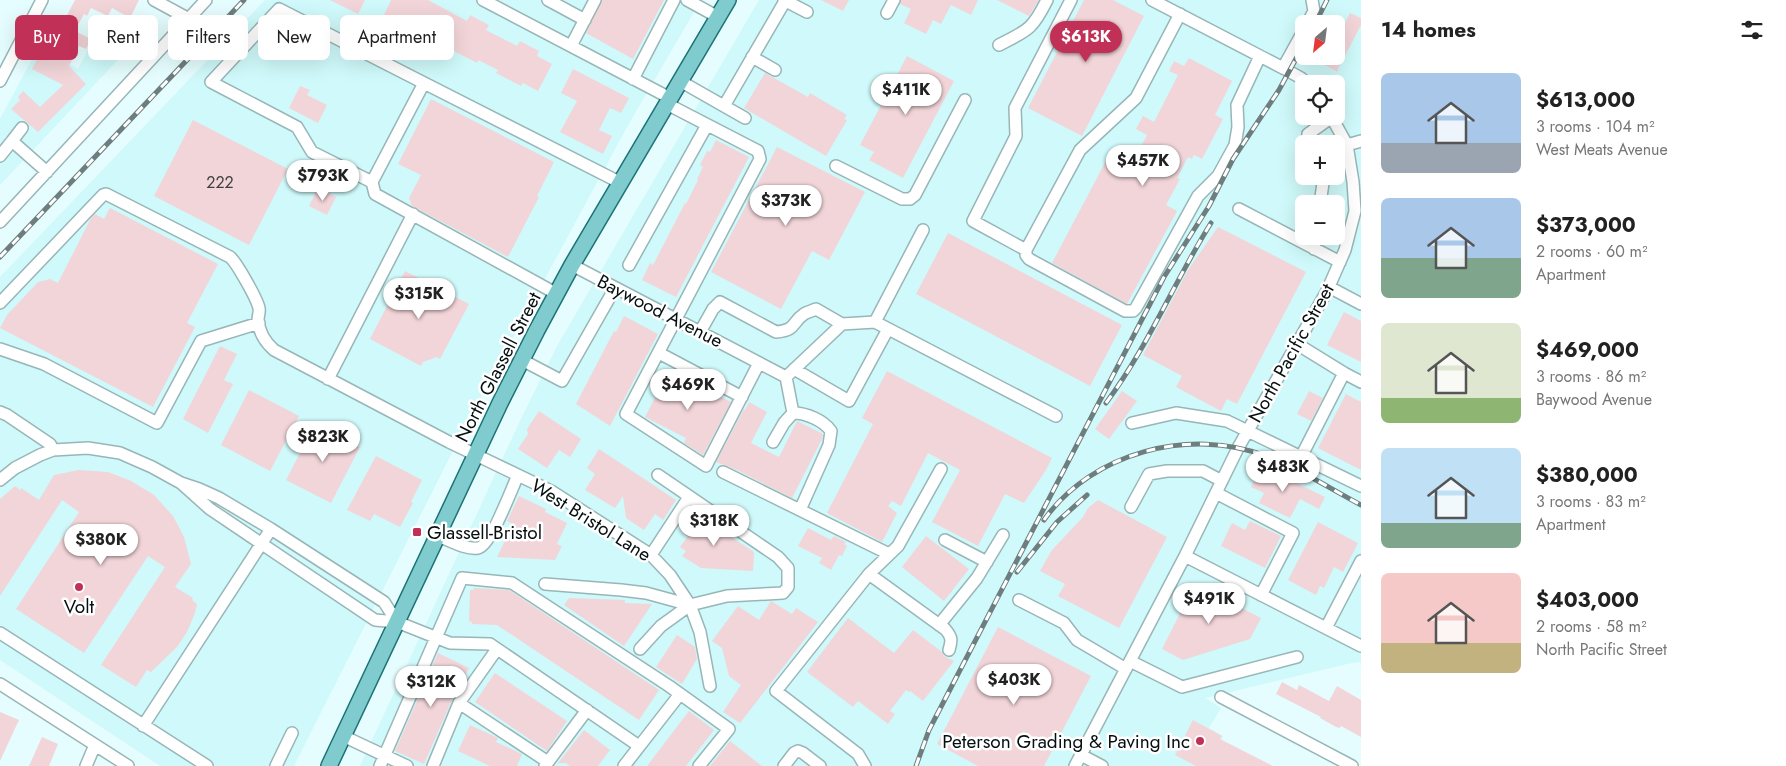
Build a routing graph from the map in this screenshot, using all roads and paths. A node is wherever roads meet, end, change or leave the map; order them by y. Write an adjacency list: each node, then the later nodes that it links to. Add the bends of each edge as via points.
1 (42, 0): 30 (street)
2 (154, 0): 19 (street)
3 (206, 0): 20 (street)
4 (483, 0): 26 (street)
5 (548, 0): 23 (street)
6 (595, 0): 23 (street)
7 (674, 0): 34 (street)
8 (688, 0): 22 (street)
9 (728, 0): 22 (main road, North Glassell Street)
10 (784, 0): 16 (street); 29 (street)
11 (894, 0): 17 (street)
12 (1047, 0): 25 (street, via 1029,29)
13 (1071, 0): 63 (street, via 1015,108 1016,136 973,221)
14 (1152, 0): 18 (street)
15 (1313, 1): 21 (street)
16 (807, 12)
17 (888, 13)
18 (1180, 14): 28 (street); 63 (street, via 1136,98 1080,150)
19 (182, 15)
20 (193, 15)
21 (1312, 15)
22 (718, 17): 36 (main road, North Glassell Street)
23 (585, 20): 26 (street)
24 (168, 42): 52 (street)
25 (999, 45)
26 (571, 46): 34 (street)
27 (1295, 46): 31 (street)
28 (1257, 55): 31 (street); 63 (street, via 1237,105 1235,145 1218,176 1198,196 1133,311 1125,311 1029,259)
29 (752, 57): 32 (street); 40 (street)
30 (3, 68): 35 (street)
31 (1283, 68): 33 (street)
32 (774, 70)
33 (1295, 76)
34 (633, 79): 39 (street)
35 (0, 81)
36 (680, 81): 39 (main road, North Glassell Street); 40 (street)
37 (424, 83): 53 (street); 53 (street, via 279,9 211,82 297,127 312,152); 54 (street)
38 (966, 100): 51 (street, via 910,199 902,199)
39 (668, 101): 42 (street); 54 (main road, North Glassell Street)
40 (724, 106): 41 (street)
41 (746, 118)
42 (708, 125): 66 (street); 72 (street, via 758,151 760,159)
43 (1321, 125): 46 (street)
44 (1336, 125): 49 (street, North Pacific Street)
45 (22, 128): 48 (street)
46 (1308, 135)
47 (1361, 140): 49 (street)
48 (12, 141): 50 (street); 52 (street)
49 (1347, 145): 55 (street, North Pacific Street)
50 (0, 156)
51 (836, 166)
52 (47, 172): 58 (street)
53 (372, 182): 57 (street, via 375,194)
54 (621, 183): 65 (main road, North Glassell Street)
55 (1358, 201): 60 (street, North Pacific Street)
56 (1240, 210): 62 (street)
57 (413, 214): 69 (street); 85 (street)
58 (0, 222)
59 (923, 230): 73 (street)
60 (1356, 232): 64 (street, North Pacific Street)
61 (1315, 245): 62 (street)
62 (1314, 249): 64 (street)
63 (1026, 250)
64 (1340, 262): 67 (street, North Pacific Street)
65 (572, 265): 68 (street, Baywood Avenue); 69 (main road, North Glassell Street)
66 (629, 265)
67 (1328, 287): 71 (street); 78 (street, North Pacific Street)
68 (615, 288): 72 (street, Baywood Avenue); 81 (street, via 562,381)
69 (557, 294): 81 (main road, North Glassell Street)
70 (0, 303): 74 (street, via 106,194 230,257 259,308)
71 (1361, 304)
72 (676, 320): 77 (street, Baywood Avenue); 80 (street)
73 (875, 322): 75 (street); 76 (street)
74 (259, 323): 79 (street, via 200,340 157,423 44,364); 85 (street, West Bristol Lane, via 269,346)
75 (842, 324): 77 (street, via 816,309 803,315 786,331 776,332 720,302); 83 (street)
76 (888, 329): 83 (street, Baywood Avenue, via 849,401); 90 (street)
77 (700, 332): 82 (street, Baywood Avenue)
78 (1297, 344): 84 (street); 92 (street, North Pacific Street)
79 (0, 349)
80 (659, 353): 87 (street); 87 (street, via 626,414 706,466)
81 (522, 360): 95 (main road, North Glassell Street)
82 (759, 363): 83 (street, Baywood Avenue); 87 (street)
83 (790, 373): 89 (street)
84 (1344, 374): 86 (street); 96 (street)
85 (328, 379): 95 (street, West Bristol Lane)
86 (1361, 382)
87 (742, 397)
88 (0, 412): 94 (street, via 50,444)
89 (793, 414): 93 (street); 108 (street, via 809,416 831,431 829,445)
90 (1056, 416)
91 (1132, 423): 92 (street, via 1176,413 1227,422)
92 (1248, 431): 96 (street); 102 (street, North Pacific Street)
93 (772, 442)
94 (53, 450): 101 (street, via 23,464); 103 (street, via 88,448 120,453)
95 (475, 456): 99 (street, West Bristol Lane); 111 (main road, North Glassell Street)
96 (1301, 457): 104 (street)
97 (941, 469): 114 (street, via 898,546)
98 (723, 472): 108 (street)
99 (518, 475): 111 (street, via 482,547 476,549); 115 (street, West Bristol Lane, via 562,497)
100 (658, 475): 106 (street)
101 (0, 480)
102 (1222, 481): 105 (street, North Pacific Street); 107 (street, via 1203,471 1167,470 1148,474)
103 (182, 483): 109 (street, via 219,498); 113 (street, via 210,509)
104 (1361, 486)
105 (1216, 493): 116 (street, North Pacific Street); 121 (street, via 1293,533)
106 (689, 497): 115 (street); 123 (street, via 778,557 788,568 788,586 783,593 727,596)
107 (1131, 507)
108 (800, 510): 114 (street)
109 (271, 529): 113 (street); 124 (street, via 384,602)
110 (1004, 535): 118 (street)
111 (438, 536): 124 (main road, North Glassell Street)
112 (946, 540): 118 (street)
113 (262, 544): 124 (street, via 375,620); 141 (street)
114 (889, 554): 119 (street)
115 (651, 556): 123 (street, West Bristol Lane, via 670,575)
116 (1185, 556): 121 (street); 134 (street, North Pacific Street)
117 (1361, 561): 126 (street)
118 (987, 562): 125 (street)
119 (869, 574): 125 (street); 160 (street, via 776,691 858,754)
120 (545, 584): 123 (street, via 621,590)
121 (1261, 595): 126 (street)
122 (1019, 600): 134 (street, via 1064,623 1077,640)
123 (690, 605): 131 (street, via 661,626); 136 (street, West Bristol Lane, via 700,632)
124 (397, 622): 128 (street); 143 (main road, North Glassell Street)
125 (939, 625): 132 (street, via 950,635 952,641)
126 (1326, 628): 129 (street)
127 (0, 633): 141 (street)
128 (437, 638): 130 (street, via 450,643 490,644); 137 (street, via 462,578 512,583); 147 (street)
129 (1361, 646)
130 (497, 649): 139 (street); 140 (street)
131 (640, 650)
132 (948, 650)
133 (1296, 657): 134 (street, via 1182,686)
134 (1128, 665): 146 (street, North Pacific Street)
135 (0, 684): 144 (street)
136 (710, 686)
137 (680, 694): 145 (street); 157 (street, via 728,729)
138 (1221, 697): 163 (street)
139 (459, 702): 148 (street); 155 (street)
140 (587, 710): 145 (street); 148 (street)
141 (144, 726): 151 (street)
142 (292, 732): 152 (street)
143 (343, 736): 147 (street); 153 (main road, North Glassell Street)
144 (95, 745): 149 (street); 150 (street)
145 (639, 746): 156 (street)
146 (1081, 755): 161 (street, North Pacific Street); 162 (street)
147 (382, 761): 154 (street)
148 (547, 764)
149 (86, 766)
150 (128, 766)
151 (207, 766)
152 (276, 766)
153 (329, 766)
154 (407, 766)
155 (435, 766)
156 (624, 766)
157 (699, 766)
158 (784, 766): 159 (street, via 798,751)
159 (820, 766)
160 (864, 766)
161 (1075, 766)
162 (1102, 766)
163 (1352, 766)

